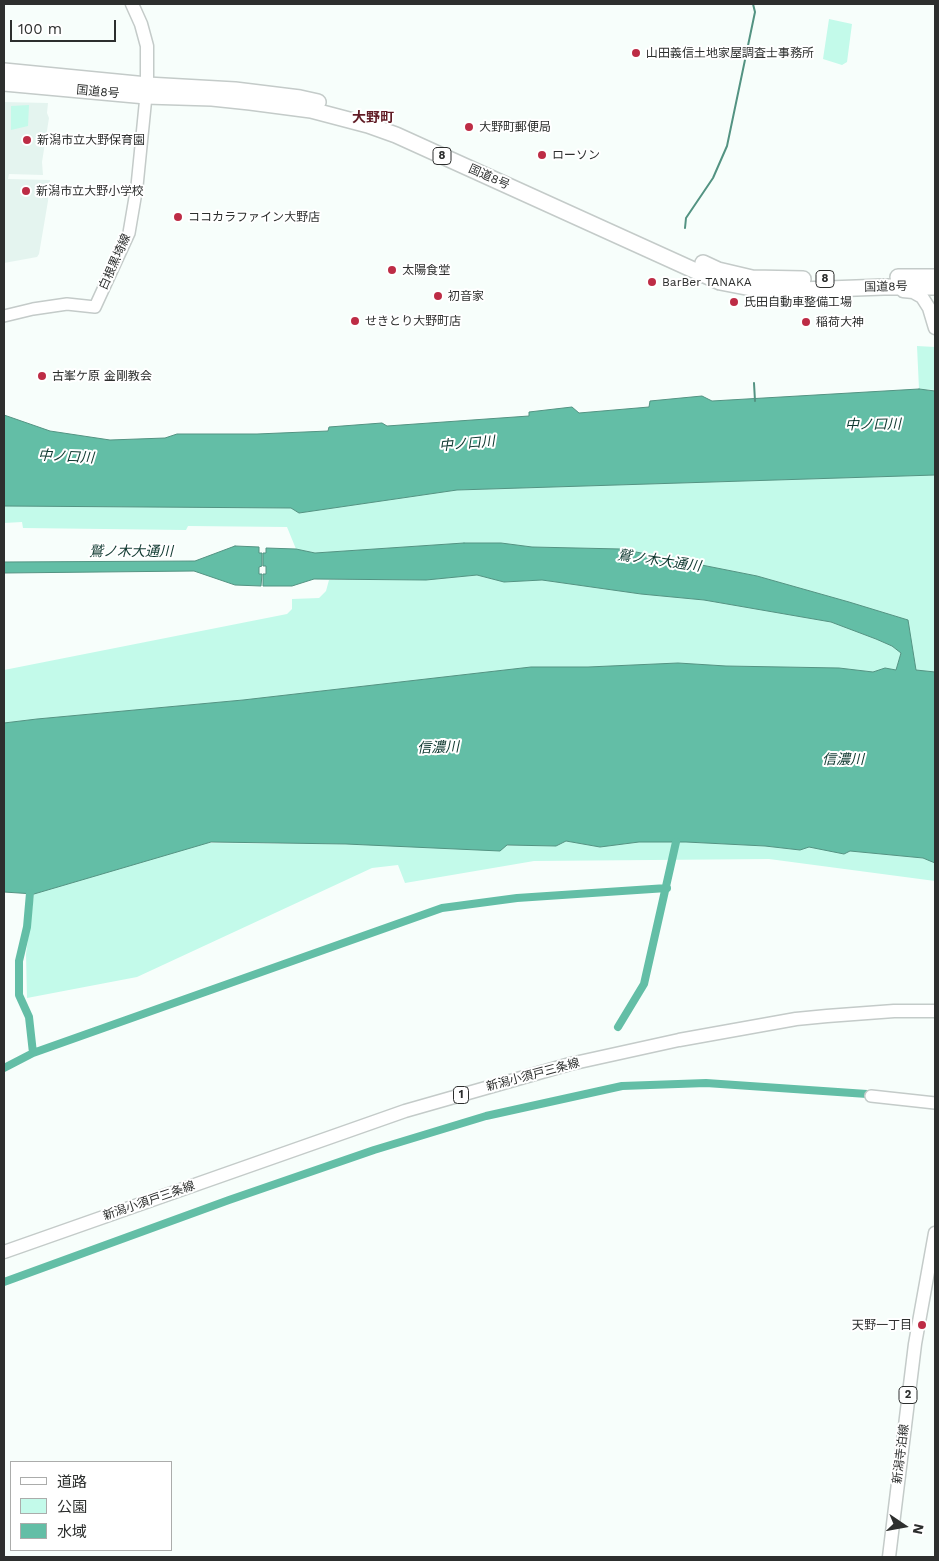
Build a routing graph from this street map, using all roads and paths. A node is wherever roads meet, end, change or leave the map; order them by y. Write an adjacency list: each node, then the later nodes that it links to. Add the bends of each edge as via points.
1 (132, 4): 4 (main road, via 147,46)
2 (4, 71): 4 (highway, 国道8号 / 8)
3 (4, 83): 4 (highway, 国道8号 / 8)
4 (147, 90): 5 (highway, 国道8号 / 8, via 235,90 338,106 378,119 718,270 771,280); 6 (highway, 国道8号 / 8, via 312,110 368,125 720,282 773,291); 7 (main road, 白根黒埼線, via 129,233 95,307 67,304)
5 (934, 282): 6 (highway, 国道8号 / 8); 8 (main road)
6 (891, 287): 8 (main road, via 922,297)
7 (4, 316)
8 (935, 328): 9 (main road)
9 (935, 334)
10 (935, 1011): 14 (main road, 新潟小須戸三条線 / 1, via 894,1011 796,1020 678,1040 570,1064 405,1111)
11 (871, 1096): 12 (main road)
12 (935, 1103)
13 (935, 1234): 15 (main road, 新潟寺泊線 / 2, via 915,1344)
14 (4, 1252)
15 (889, 1557)

